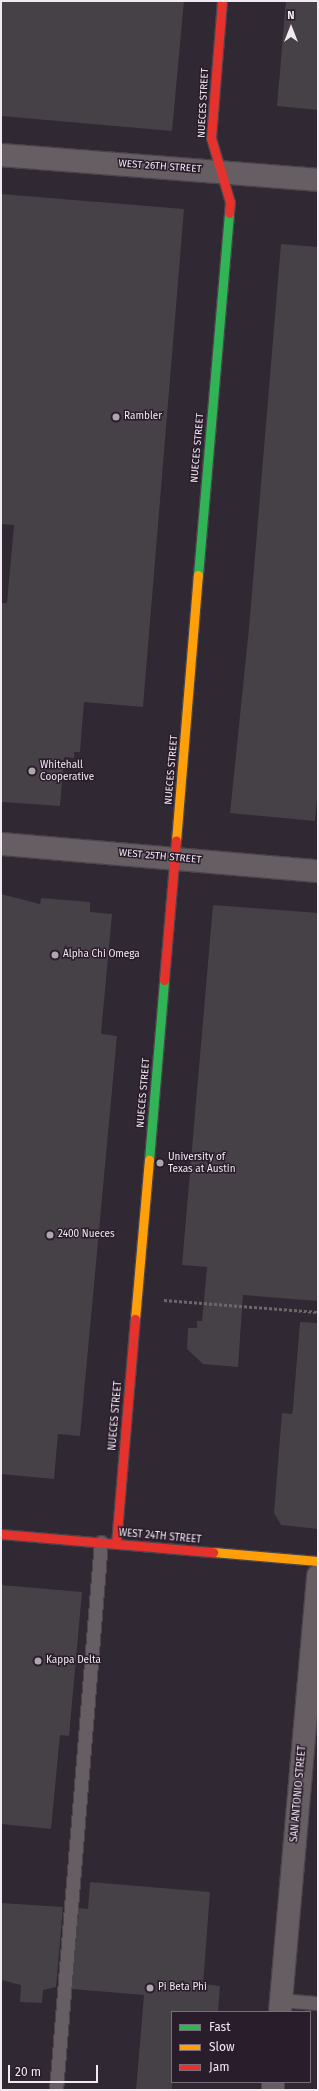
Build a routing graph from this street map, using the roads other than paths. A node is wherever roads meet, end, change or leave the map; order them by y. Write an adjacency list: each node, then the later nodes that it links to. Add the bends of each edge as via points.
1 (222, 1): 3 (street, NUECES STREET, via 211,138)
2 (1, 155): 3 (street, WEST 26TH STREET)
3 (222, 172): 4 (street, WEST 26TH STREET); 6 (street, NUECES STREET, via 230,202)
4 (318, 180)
5 (1, 844): 6 (street, WEST 25TH STREET)
6 (176, 859): 7 (street, WEST 25TH STREET); 10 (street, NUECES STREET)
7 (318, 871)
8 (1, 1534): 9 (street, WEST 24TH STREET)
9 (101, 1542): 10 (street, WEST 24TH STREET); 15 (lane)
10 (116, 1544): 11 (street, WEST 24TH STREET)
11 (318, 1561)
12 (318, 1576): 14 (street, SAN ANTONIO STREET)
13 (318, 2003): 14 (lane)
14 (280, 2006)
15 (56, 2090)

